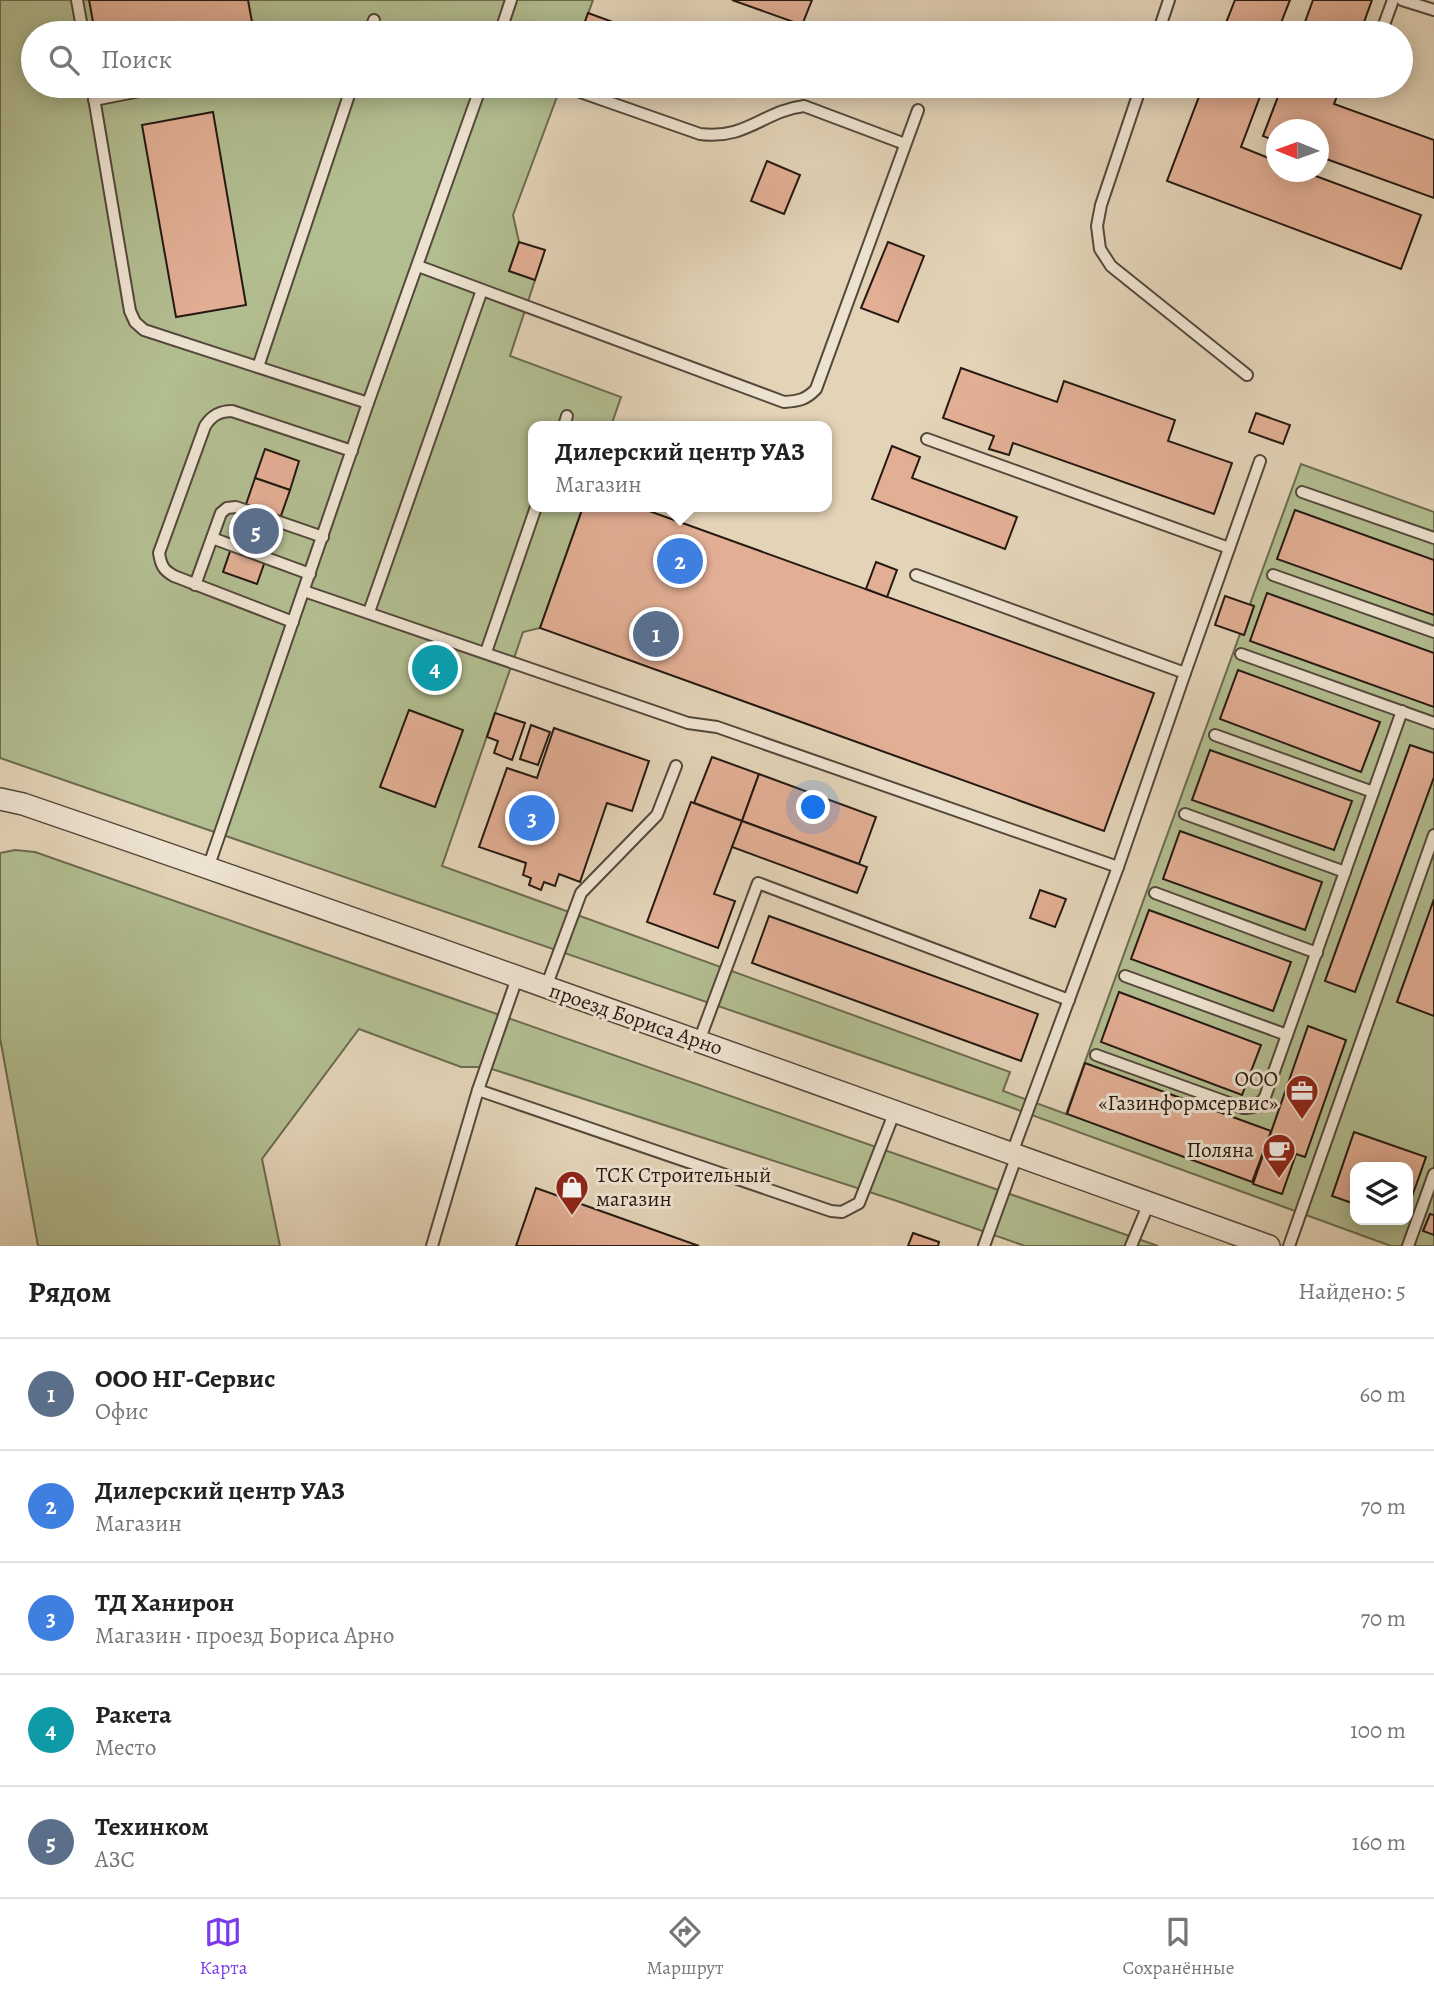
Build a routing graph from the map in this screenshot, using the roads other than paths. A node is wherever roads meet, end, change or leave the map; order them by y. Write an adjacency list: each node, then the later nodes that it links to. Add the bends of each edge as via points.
1 (77, 0): 7 (lane)
2 (512, 0): 8 (lane)
3 (1169, 0): 9 (lane)
4 (1393, 0): 10 (lane)
5 (1402, 0): 6 (lane)
6 (1434, 10)
7 (81, 21)
8 (504, 21)
9 (1162, 21)
10 (1385, 21)
11 (104, 98): 16 (lane)
12 (348, 98): 21 (lane)
13 (477, 98): 19 (lane)
14 (597, 98): 18 (lane, via 713,135 737,132 804,106)
15 (1137, 98): 22 (lane, via 1101,205 1097,226 1100,249 1111,266)
16 (94, 100): 21 (lane, via 135,322 144,330)
17 (918, 110): 18 (lane)
18 (905, 144): 20 (lane, via 816,389 808,398 784,402)
19 (418, 266): 20 (lane); 23 (lane)
20 (482, 290): 38 (lane)
21 (258, 367): 23 (lane)
22 (1247, 375)
23 (368, 403): 25 (lane)
24 (927, 439): 32 (lane)
25 (352, 451): 29 (lane); 36 (lane, via 232,411 210,418 159,553 165,571)
26 (1259, 461): 32 (lane)
27 (1302, 492): 31 (lane)
28 (534, 512): 41 (lane)
29 (323, 537): 30 (lane, via 236,507 221,513); 33 (lane)
30 (212, 538): 33 (lane); 36 (lane)
31 (1434, 538)
32 (1229, 548): 43 (lane)
33 (310, 574): 37 (lane)
34 (916, 575): 43 (lane)
35 (1273, 575): 40 (lane)
36 (195, 585): 39 (lane)
37 (304, 591): 38 (lane); 39 (lane)
38 (369, 612): 41 (lane)
39 (293, 622): 53 (lane)
40 (1434, 632)
41 (485, 652): 52 (lane)
42 (1241, 654): 44 (lane)
43 (1185, 673): 52 (lane)
44 (1402, 711): 45 (lane); 48 (lane)
45 (1434, 723)
46 (1215, 735): 48 (lane)
47 (676, 766): 59 (lane, via 657,815 581,893)
48 (1373, 792): 54 (lane)
49 (0, 799): 53 (street, проезд Бориса Арно)
50 (1185, 814): 54 (lane)
51 (1434, 835): 73 (lane)
52 (1118, 867): 60 (lane)
53 (208, 868): 58 (street, проезд Бориса Арно)
54 (1345, 872): 56 (lane)
55 (1156, 893): 56 (lane)
56 (1317, 953): 61 (lane)
57 (1125, 976): 61 (lane)
58 (517, 978): 59 (street, проезд Бориса Арно); 64 (lane)
59 (546, 988): 62 (street, проезд Бориса Арно)
60 (1069, 1000): 62 (lane, via 758,883); 66 (lane)
61 (1287, 1035): 63 (lane, via 1265,1097 1252,1108)
62 (699, 1041): 65 (street, проезд Бориса Арно)
63 (1096, 1055)
64 (478, 1090): 65 (lane, via 842,1212 859,1203); 69 (lane)
65 (895, 1111): 66 (street, проезд Бориса Арно)
66 (1015, 1154): 68 (street, проезд Бориса Арно); 70 (lane)
67 (1434, 1174): 74 (lane)
68 (1149, 1203): 71 (lane); 72 (street, проезд Бориса Арно)
69 (432, 1246)
70 (984, 1246)
71 (1131, 1246)
72 (1269, 1246)
73 (1289, 1246)
74 (1408, 1246)

